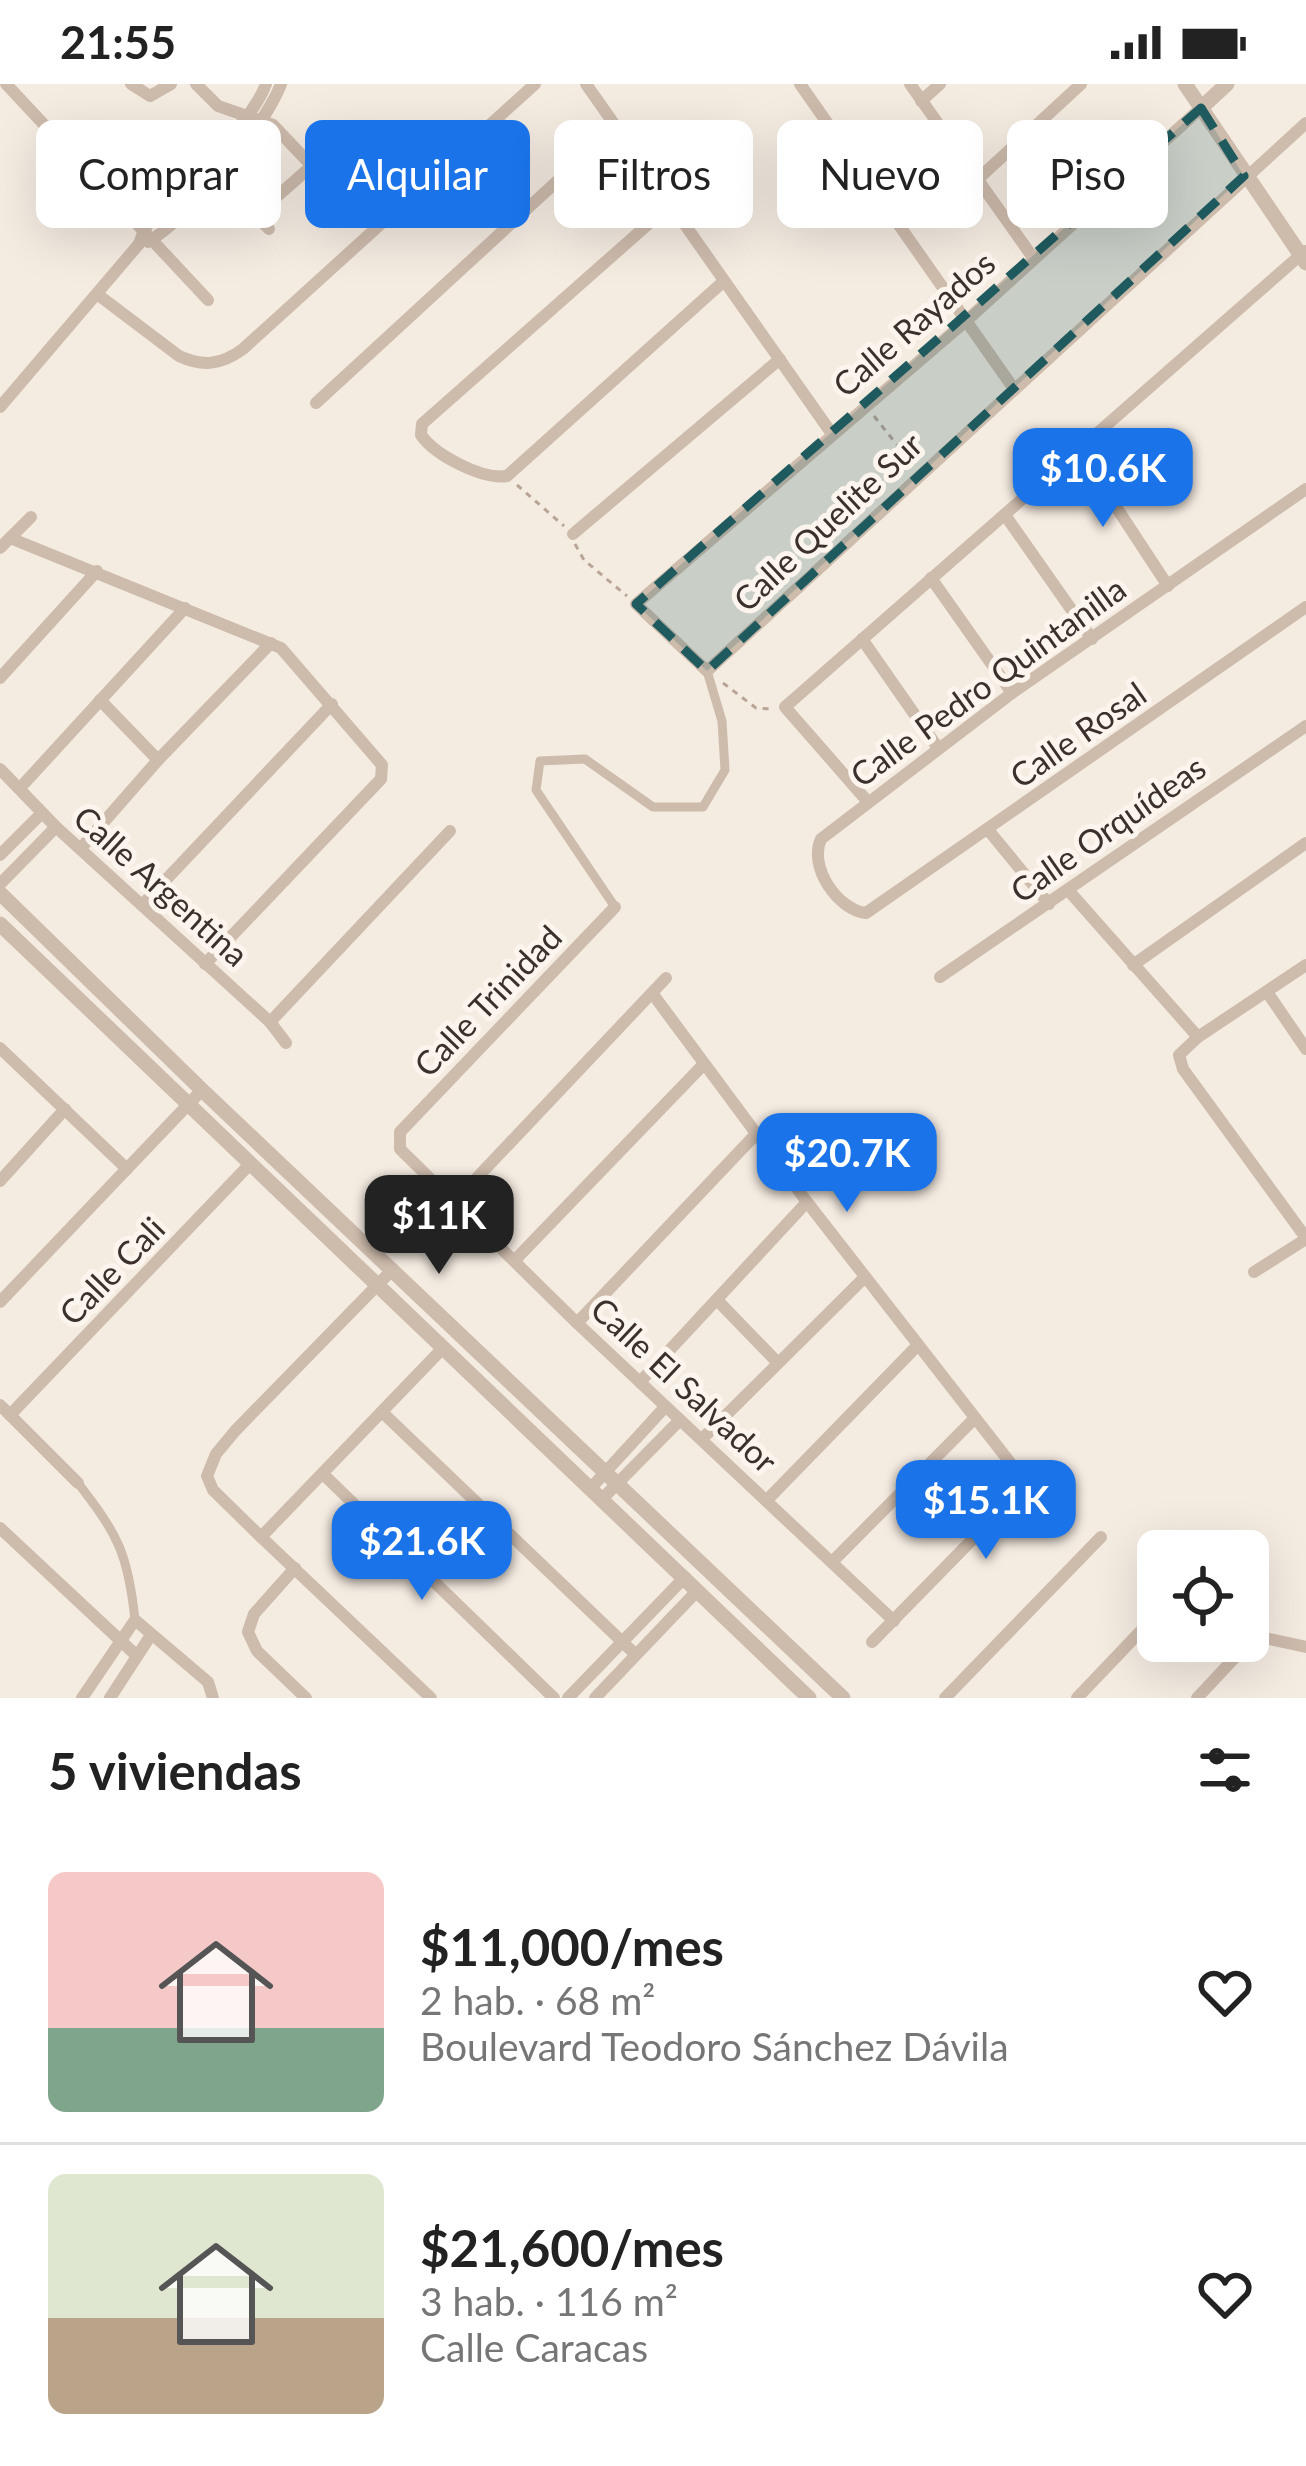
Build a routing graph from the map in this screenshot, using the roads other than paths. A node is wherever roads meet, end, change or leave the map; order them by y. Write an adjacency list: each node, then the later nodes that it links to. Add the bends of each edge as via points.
1 (131, 84): 2 (street, via 150,96)
2 (171, 84)
3 (196, 84): 17 (street, via 218,106)
4 (266, 84): 17 (street)
5 (281, 84): 20 (street)
6 (535, 84): 40 (street, via 223,362 179,356)
7 (586, 84): 21 (street)
8 (800, 84): 42 (street)
9 (910, 84): 15 (street)
10 (940, 84): 15 (street)
11 (1081, 84): 27 (street)
12 (1185, 84): 16 (street)
13 (1227, 84): 16 (street, Calle Rayados)
14 (11, 85): 36 (street)
15 (921, 100): 22 (street)
16 (1201, 108): 28 (street); 38 (street, Calle Rayados)
17 (248, 117): 18 (street); 19 (street)
18 (245, 120)
19 (260, 120)
20 (264, 120)
21 (611, 120)
22 (935, 120)
23 (1306, 123): 28 (street, Calle Quelite Sur)
24 (281, 132): 25 (street)
25 (305, 158)
26 (305, 170): 31 (street)
27 (983, 174)
28 (1244, 176): 37 (street); 44 (street, Calle Quelite Sur)
29 (554, 184): 45 (street)
30 (983, 187): 38 (street)
31 (281, 192)
32 (153, 228): 36 (street)
33 (157, 228): 36 (street)
34 (644, 228): 39 (street, via 422,424 428,445 485,475 507,476)
35 (688, 228): 39 (street)
36 (145, 238): 40 (street); 41 (street)
37 (1304, 256): 48 (street)
38 (1034, 259): 42 (street, Calle Rayados)
39 (724, 280): 43 (street)
40 (97, 294): 46 (street)
41 (208, 300)
42 (966, 321): 44 (street); 47 (street, Calle Rayados)
43 (780, 359): 47 (street); 52 (street)
44 (1014, 388): 62 (street, Calle Quelite Sur)
45 (316, 403)
46 (0, 407)
47 (832, 434): 62 (street, Calle Rayados, via 636,604)
48 (1078, 449): 50 (street); 56 (street)
49 (1306, 489): 56 (street, Calle Pedro Quintanilla)
50 (1005, 514): 55 (street); 60 (street)
51 (31, 517): 53 (street)
52 (573, 534)
53 (5, 543): 54 (street)
54 (98, 571): 58 (street); 63 (street)
55 (932, 578): 59 (street); 64 (street)
56 (1168, 586): 60 (street, Calle Pedro Quintanilla)
57 (1306, 607): 76 (street, Calle Rosal)
58 (184, 608): 61 (street); 65 (street)
59 (862, 639): 68 (street); 72 (street, via 784,707)
60 (1092, 639): 64 (street, Calle Pedro Quintanilla)
61 (271, 643): 66 (street); 69 (street)
62 (707, 671): 85 (street, via 725,770 703,807 652,807 585,759 540,761 536,790)
63 (0, 678)
64 (1012, 694): 68 (street, Calle Pedro Quintanilla)
65 (100, 700): 69 (street); 71 (street)
66 (332, 704): 83 (street); 87 (street, via 382,765 381,779)
67 (1306, 726): 81 (street, Calle Orquídeas)
68 (938, 748): 72 (street, Calle Pedro Quintanilla)
69 (158, 760): 78 (street)
70 (0, 769): 71 (street, Calle Argentina)
71 (20, 788): 73 (street, Calle Argentina)
72 (868, 802): 84 (street, Calle Pedro Quintanilla, via 816,849 821,872 847,907 866,913)
73 (41, 814): 74 (street, Calle Argentina); 79 (street)
74 (56, 827): 78 (street, Calle Argentina); 80 (street)
75 (450, 831): 94 (street)
76 (988, 831): 82 (street); 84 (street, Calle Rosal)
77 (1306, 843): 88 (street)
78 (81, 848): 83 (street, Calle Argentina)
79 (0, 855)
80 (0, 888): 100 (street)
81 (1068, 890): 82 (street, Calle Orquídeas); 88 (street)
82 (1049, 904): 90 (street, Calle Orquídeas)
83 (142, 905): 87 (street, Calle Argentina)
84 (879, 906)
85 (615, 907): 103 (street, Calle Trinidad)
86 (0, 924): 101 (street)
87 (205, 964): 94 (street, Calle Argentina)
88 (1133, 964): 95 (street)
89 (1306, 965): 92 (street)
90 (940, 976)
91 (666, 978): 93 (street)
92 (1267, 992): 95 (street); 98 (street)
93 (652, 993): 99 (street); 108 (street)
94 (270, 1022): 96 (street, Calle Argentina)
95 (1198, 1037): 110 (street, via 1179,1055 1183,1070)
96 (286, 1042)
97 (0, 1048): 102 (street)
98 (1306, 1049)
99 (703, 1065): 104 (street); 111 (street)
100 (202, 1090): 101 (street); 112 (street)
101 (187, 1105): 105 (street); 106 (street)
102 (65, 1109): 106 (street); 107 (street)
103 (400, 1132): 108 (street, Calle El Salvador, via 405,1156)
104 (757, 1133): 109 (street); 118 (street)
105 (251, 1162): 115 (street); 124 (street, Calle Cali)
106 (127, 1169): 117 (street)
107 (2, 1175)
108 (454, 1202): 111 (street, Calle El Salvador)
109 (807, 1202): 114 (street); 116 (street)
110 (1306, 1239): 113 (street)
111 (515, 1260): 118 (street, Calle El Salvador)
112 (394, 1269): 115 (street); 130 (street)
113 (1254, 1272)
114 (865, 1277): 119 (street); 121 (street)
115 (378, 1286): 120 (street); 135 (street, via 216,1454 207,1476 213,1490)
116 (718, 1301): 121 (street); 122 (street)
117 (0, 1302)
118 (577, 1323): 122 (street, Calle El Salvador)
119 (918, 1345): 126 (street); 133 (street)
120 (444, 1347): 125 (street); 132 (street)
121 (778, 1363): 128 (street)
122 (640, 1382): 123 (street, Calle El Salvador)
123 (665, 1407): 127 (street, Calle El Salvador); 130 (street)
124 (5, 1410): 131 (street)
125 (382, 1412): 129 (street); 147 (street)
126 (975, 1418): 137 (street); 142 (street, via 1021,1481)
127 (680, 1420): 128 (street, Calle El Salvador); 130 (street)
128 (702, 1439): 133 (street, Calle El Salvador)
129 (323, 1474): 135 (street); 158 (street)
130 (612, 1478): 132 (street); 162 (street)
131 (78, 1483): 141 (street, via 115,1531)
132 (596, 1494): 139 (street)
133 (767, 1500): 137 (street, Calle El Salvador)
134 (0, 1528): 146 (street)
135 (261, 1537): 138 (street)
136 (1101, 1537): 163 (street)
137 (833, 1561): 142 (street, Calle El Salvador)
138 (295, 1568): 156 (street, via 249,1624 251,1642); 157 (street)
139 (685, 1577): 140 (street); 147 (street)
140 (698, 1590): 150 (street); 161 (street)
141 (134, 1620): 143 (street); 146 (street)
142 (894, 1621): 148 (street)
143 (151, 1635): 151 (street); 155 (street, via 208,1682)
144 (1137, 1635): 164 (street)
145 (1269, 1637): 149 (street)
146 (121, 1641): 151 (street); 153 (street)
147 (622, 1642): 150 (street); 159 (street)
148 (872, 1642)
149 (1306, 1647)
150 (635, 1654): 160 (street)
151 (137, 1656): 154 (street)
152 (1227, 1662): 165 (street)
153 (82, 1698)
154 (110, 1698)
155 (213, 1698)
156 (307, 1698)
157 (431, 1698)
158 (554, 1698)
159 (568, 1698)
160 (595, 1698)
161 (809, 1698)
162 (843, 1698)
163 (946, 1698)
164 (1077, 1698)
165 (1197, 1698)

